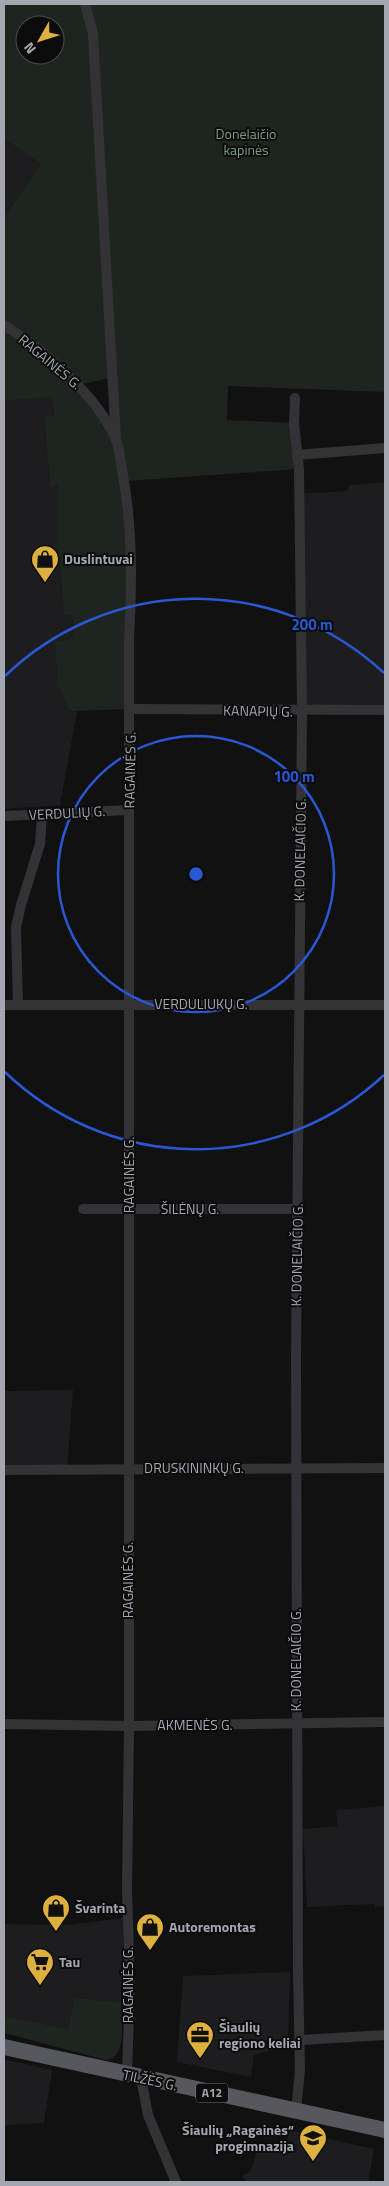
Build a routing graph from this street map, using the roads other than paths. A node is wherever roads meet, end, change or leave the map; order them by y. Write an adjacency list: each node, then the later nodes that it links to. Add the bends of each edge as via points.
1 (85, 4): 4 (street, via 93,34)
2 (4, 325): 4 (street, RAGAINĖS G., via 80,384)
3 (295, 398): 6 (street, K. DONELAIČIO G.)
4 (116, 441): 7 (street, RAGAINĖS G., via 130,520)
5 (385, 448): 6 (street)
6 (297, 455): 9 (street, K. DONELAIČIO G.)
7 (130, 709): 9 (street, KANAPIŲ G.); 10 (street, RAGAINĖS G.)
8 (385, 710): 9 (street, KANAPIŲ G.)
9 (302, 712): 15 (street, K. DONELAIČIO G.)
10 (129, 810): 11 (street, VERDULIŲ G.); 14 (street, RAGAINĖS G.)
11 (42, 814): 12 (street, VERDULIŲ G.); 16 (street, via 40,844 17,921)
12 (4, 816)
13 (4, 1004): 16 (street, VERDULIUKŲ G.)
14 (128, 1004): 15 (street, VERDULIUKŲ G.); 16 (street, VERDULIUKŲ G.); 19 (street, RAGAINĖS G.)
15 (298, 1004): 17 (street, VERDULIUKŲ G.); 20 (street, K. DONELAIČIO G.)
16 (18, 1005)
17 (385, 1005)
18 (83, 1209): 19 (street, ŠILĖNŲ G.)
19 (128, 1209): 20 (street, ŠILĖNŲ G.); 21 (street, RAGAINĖS G.)
20 (298, 1209): 22 (street, K. DONELAIČIO G.)
21 (128, 1468): 22 (street, DRUSKININKŲ G.); 24 (street, DRUSKININKŲ G.); 28 (street, RAGAINĖS G.)
22 (296, 1468): 23 (street, DRUSKININKŲ G.); 27 (street, K. DONELAIČIO G.)
23 (385, 1468)
24 (4, 1470)
25 (385, 1722): 27 (street, AKMENĖS G.)
26 (4, 1724): 28 (street, AKMENĖS G.)
27 (296, 1724): 28 (street, AKMENĖS G.); 30 (street, K. DONELAIČIO G.)
28 (129, 1726): 32 (street, RAGAINĖS G., via 127,1891)
29 (385, 2035): 30 (street)
30 (301, 2040): 33 (street, K. DONELAIČIO G.)
31 (4, 2047): 32 (highway, TILŽĖS G. / A12)
32 (134, 2076): 33 (highway, TILŽĖS G. / A12); 35 (street, RAGAINĖS G.)
33 (296, 2111): 34 (highway, TILŽĖS G. / A12)
34 (385, 2130)
35 (176, 2182)

